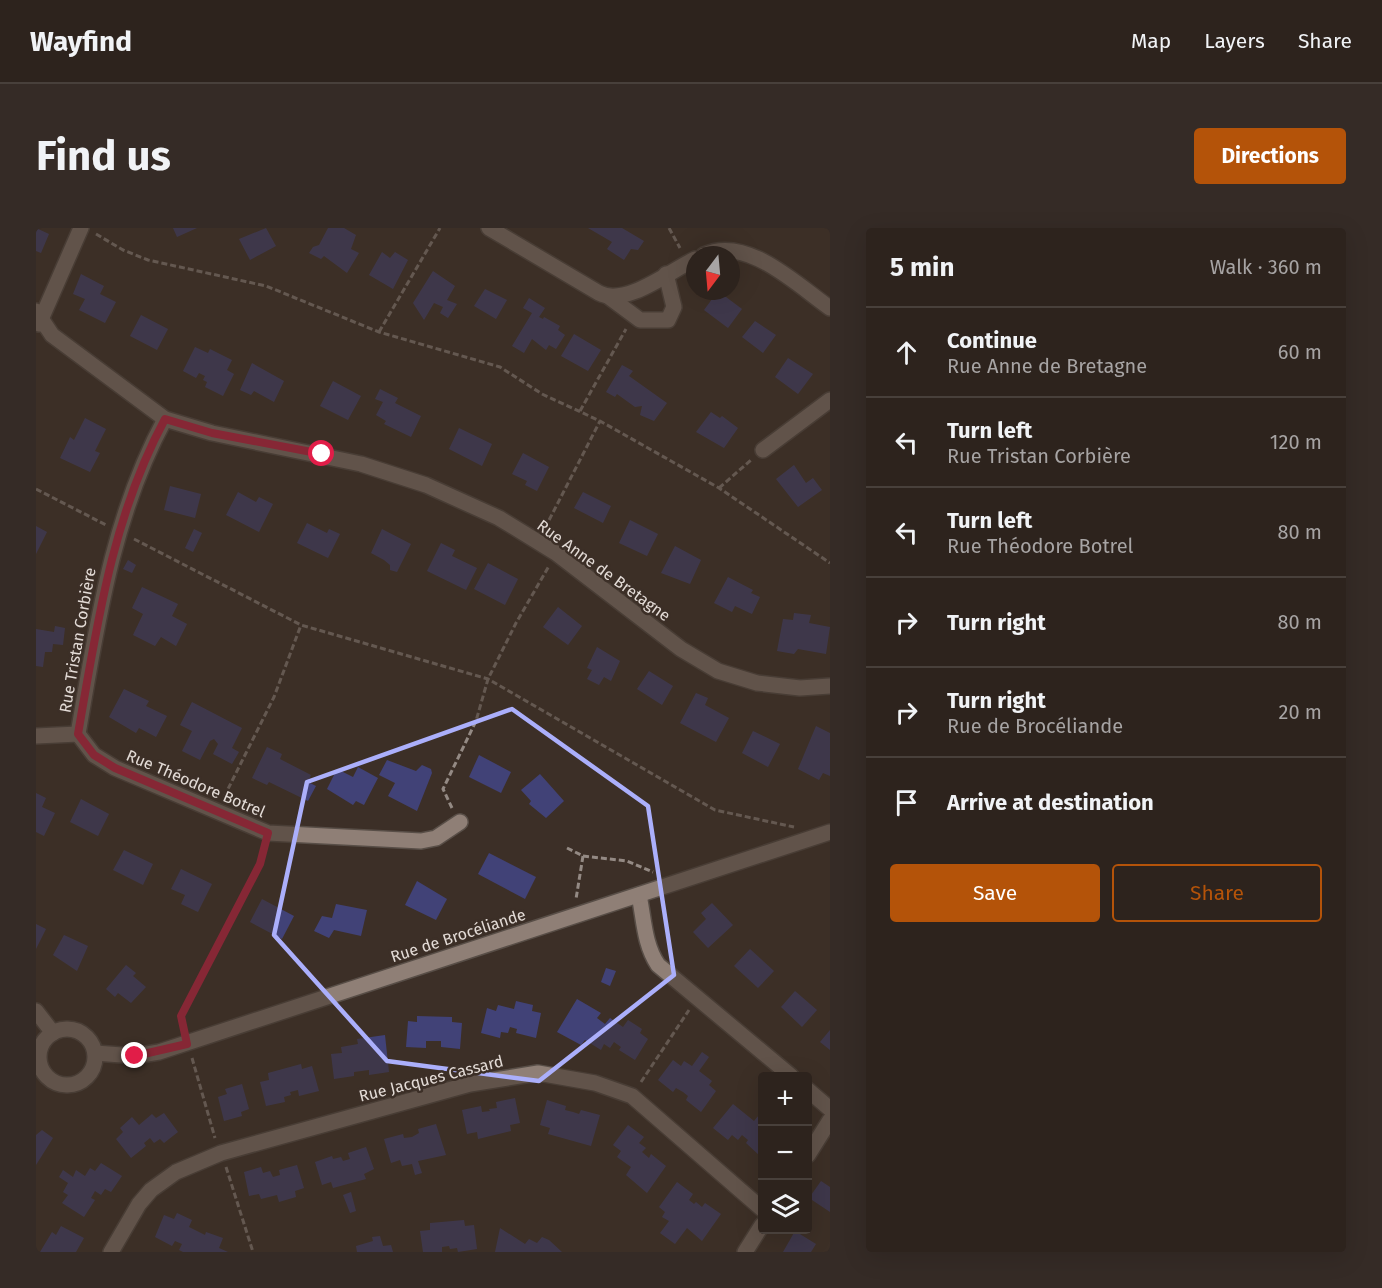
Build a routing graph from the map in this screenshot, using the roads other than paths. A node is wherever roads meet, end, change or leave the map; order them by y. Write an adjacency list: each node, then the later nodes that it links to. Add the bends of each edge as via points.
1 (81, 228): 8 (street)
2 (489, 228): 6 (street)
3 (740, 251): 7 (street, via 753,255)
4 (686, 264): 5 (street)
5 (666, 274): 6 (street, via 625,296); 6 (street, via 674,308 668,320 640,320)
6 (609, 297)
7 (830, 308)
8 (38, 320): 10 (street, Rue Anne de Bretagne, via 51,335)
9 (830, 400): 11 (street)
10 (165, 419): 12 (street, Rue Anne de Bretagne, via 212,433 333,457 426,485 481,509 556,553 681,649 718,671 768,684); 13 (street, Rue Tristan Corbière, via 118,531 103,590)
11 (763, 450)
12 (830, 686)
13 (78, 734): 14 (street); 15 (street, Rue Théodore Botrel, via 94,755 109,765 268,833 421,841 436,838)
14 (36, 736)
15 (460, 822)
16 (830, 832): 17 (street, Rue de Brocéliande)
17 (639, 895): 20 (street, Rue de Brocéliande, via 187,1044 146,1055); 21 (street, via 651,955 658,965)
18 (36, 1011): 19 (street)
19 (53, 1033): 20 (street, via 68,1029 83,1034); 22 (street, via 46,1038 39,1055)
20 (94, 1053): 22 (street, via 91,1072 76,1083)
21 (785, 1072)
22 (42, 1082)
23 (812, 1094): 24 (street)
24 (830, 1109)
25 (830, 1120): 26 (street)
26 (812, 1147)
27 (758, 1206): 29 (street, Rue Jacques Cassard, via 632,1096 574,1077 538,1073 504,1076 221,1153 176,1172 151,1190)
28 (758, 1231): 30 (street)
29 (112, 1252)
30 (745, 1252)

